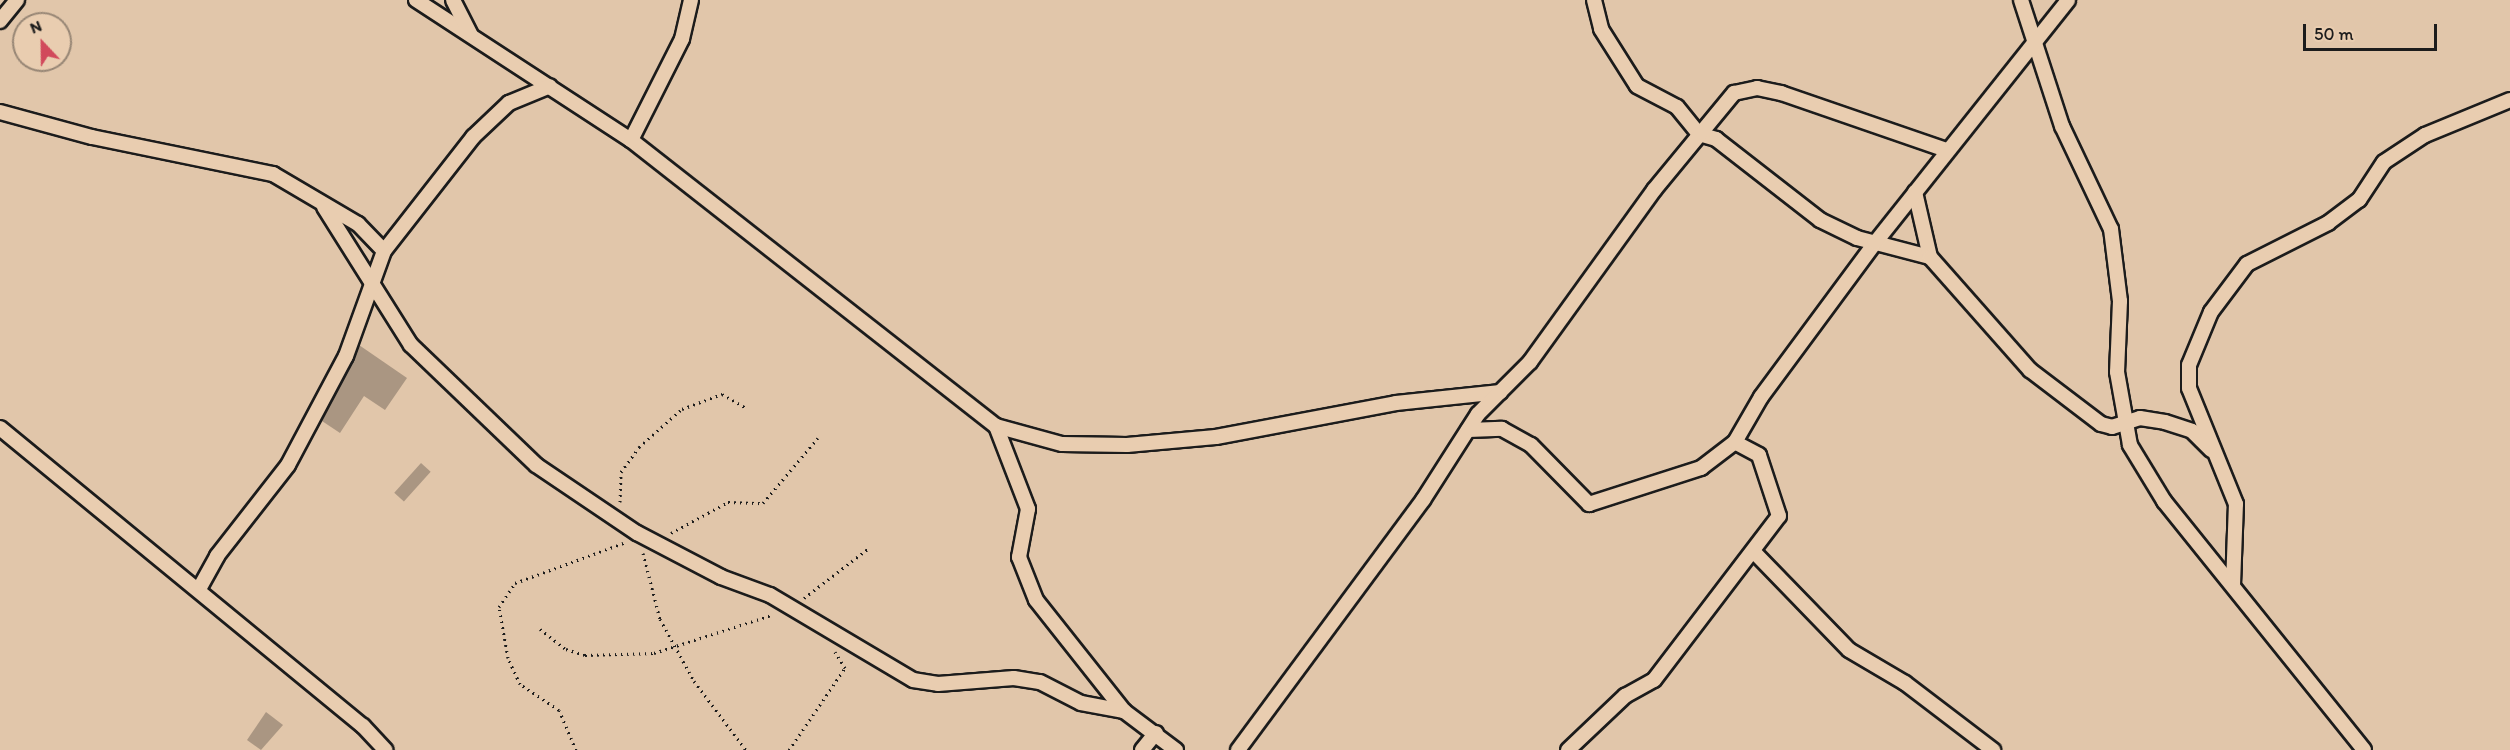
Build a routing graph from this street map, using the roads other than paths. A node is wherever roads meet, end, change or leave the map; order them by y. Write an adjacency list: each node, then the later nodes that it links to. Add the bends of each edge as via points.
1 (17, 0): 8 (street)
2 (416, 0): 9 (street)
3 (453, 0): 9 (street)
4 (691, 0): 15 (street, via 682,39)
5 (1594, 0): 14 (street, via 1601,29 1637,86 1677,107)
6 (2021, 0): 10 (street)
7 (2067, 0): 10 (street)
8 (0, 21)
9 (472, 37): 11 (street)
10 (2036, 46): 16 (street); 24 (street, via 2062,126 2111,229)
11 (550, 86): 15 (street); 20 (street, via 509,103 473,137)
12 (2510, 99): 29 (street, via 2400,151 2384,162 2351,206 2247,264 2227,287 2189,365 2189,388)
13 (0, 112): 18 (street, via 92,137 273,174)
14 (1699, 134): 16 (street, via 1734,93 1757,88 1824,104); 19 (street, via 1716,139 1820,220); 23 (street, via 1530,362)
15 (631, 140): 25 (street)
16 (1947, 150): 17 (street)
17 (1915, 192): 19 (street); 21 (street)
18 (324, 207): 20 (street, via 358,224); 22 (street)
19 (1875, 243): 21 (street); 28 (street, via 1761,397)
20 (384, 251): 22 (street)
21 (1930, 257): 24 (street, via 2030,370 2101,424 2112,427)
22 (370, 281): 32 (street, via 346,356 288,465 217,556); 33 (street, via 411,345 536,465 647,539 791,607 913,680 938,684 1014,678 1040,682 1081,704)
23 (1500, 392): 25 (street, via 1396,403 1216,437 1127,445 1062,444); 27 (street)
24 (2125, 422): 29 (street, via 2140,418 2192,431); 31 (street, via 2148,479)
25 (996, 426): 33 (street, via 1028,509 1019,557 1024,579 1074,654)
26 (0, 428): 32 (street)
27 (1468, 430): 28 (street, via 1502,429 1531,445 1589,504 1674,479); 38 (street, via 1424,500)
28 (1735, 442): 30 (street, via 1759,455 1778,501 1779,516)
29 (2218, 458): 31 (street, via 2236,504)
30 (1754, 552): 39 (street, via 1654,680 1625,696); 40 (street, via 1849,650 1905,682)
31 (2233, 585): 41 (street)
32 (199, 590): 35 (street)
33 (1124, 711): 34 (street)
34 (1156, 733): 36 (street); 37 (street)
35 (385, 750)
36 (1142, 750)
37 (1176, 750)
38 (1238, 750)
39 (1569, 750)
40 (1993, 750)
41 (2364, 750)

